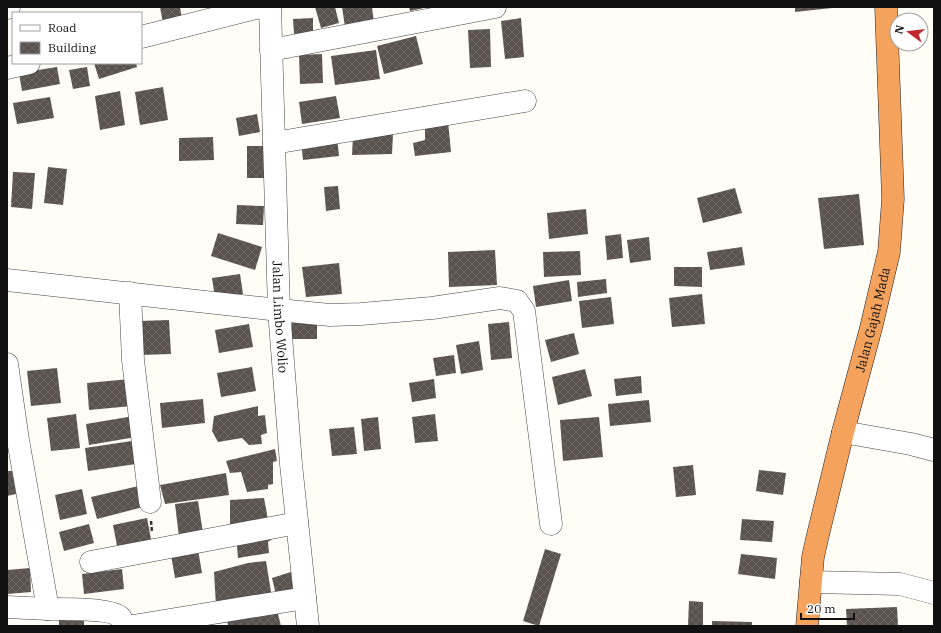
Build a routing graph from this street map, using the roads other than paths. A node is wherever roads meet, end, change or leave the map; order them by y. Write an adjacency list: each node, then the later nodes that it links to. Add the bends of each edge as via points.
1 (260, 7): 5 (street)
2 (270, 7): 6 (street, Jalan Limbo Wolio)
3 (495, 7): 6 (street)
4 (886, 7): 15 (highway, Jalan Gajah Mada, via 893,199 889,252)
5 (142, 37)
6 (271, 50): 10 (street, Jalan Limbo Wolio)
7 (25, 64): 8 (street)
8 (7, 68)
9 (526, 101): 10 (street)
10 (274, 143): 13 (street, Jalan Limbo Wolio)
11 (7, 280): 12 (street)
12 (130, 293): 13 (street); 17 (street, via 133,360)
13 (278, 310): 18 (street, Jalan Limbo Wolio); 19 (street, via 330,315 361,314 432,308 500,298 517,301 524,311)
14 (7, 364): 25 (street)
15 (843, 432): 16 (street); 21 (highway, Jalan Gajah Mada, via 813,557)
16 (934, 450)
17 (150, 502)
18 (297, 523): 20 (street); 23 (street, Jalan Limbo Wolio)
19 (551, 524)
20 (91, 562)
21 (811, 582): 22 (street, via 900,584); 29 (highway, Jalan Gajah Mada)
22 (934, 593)
23 (305, 598): 27 (street); 28 (street, Jalan Limbo Wolio)
24 (7, 607): 25 (street)
25 (48, 609): 26 (street, via 97,610 112,613 120,617)
26 (124, 626)
27 (132, 626)
28 (308, 626)
29 (807, 626)

